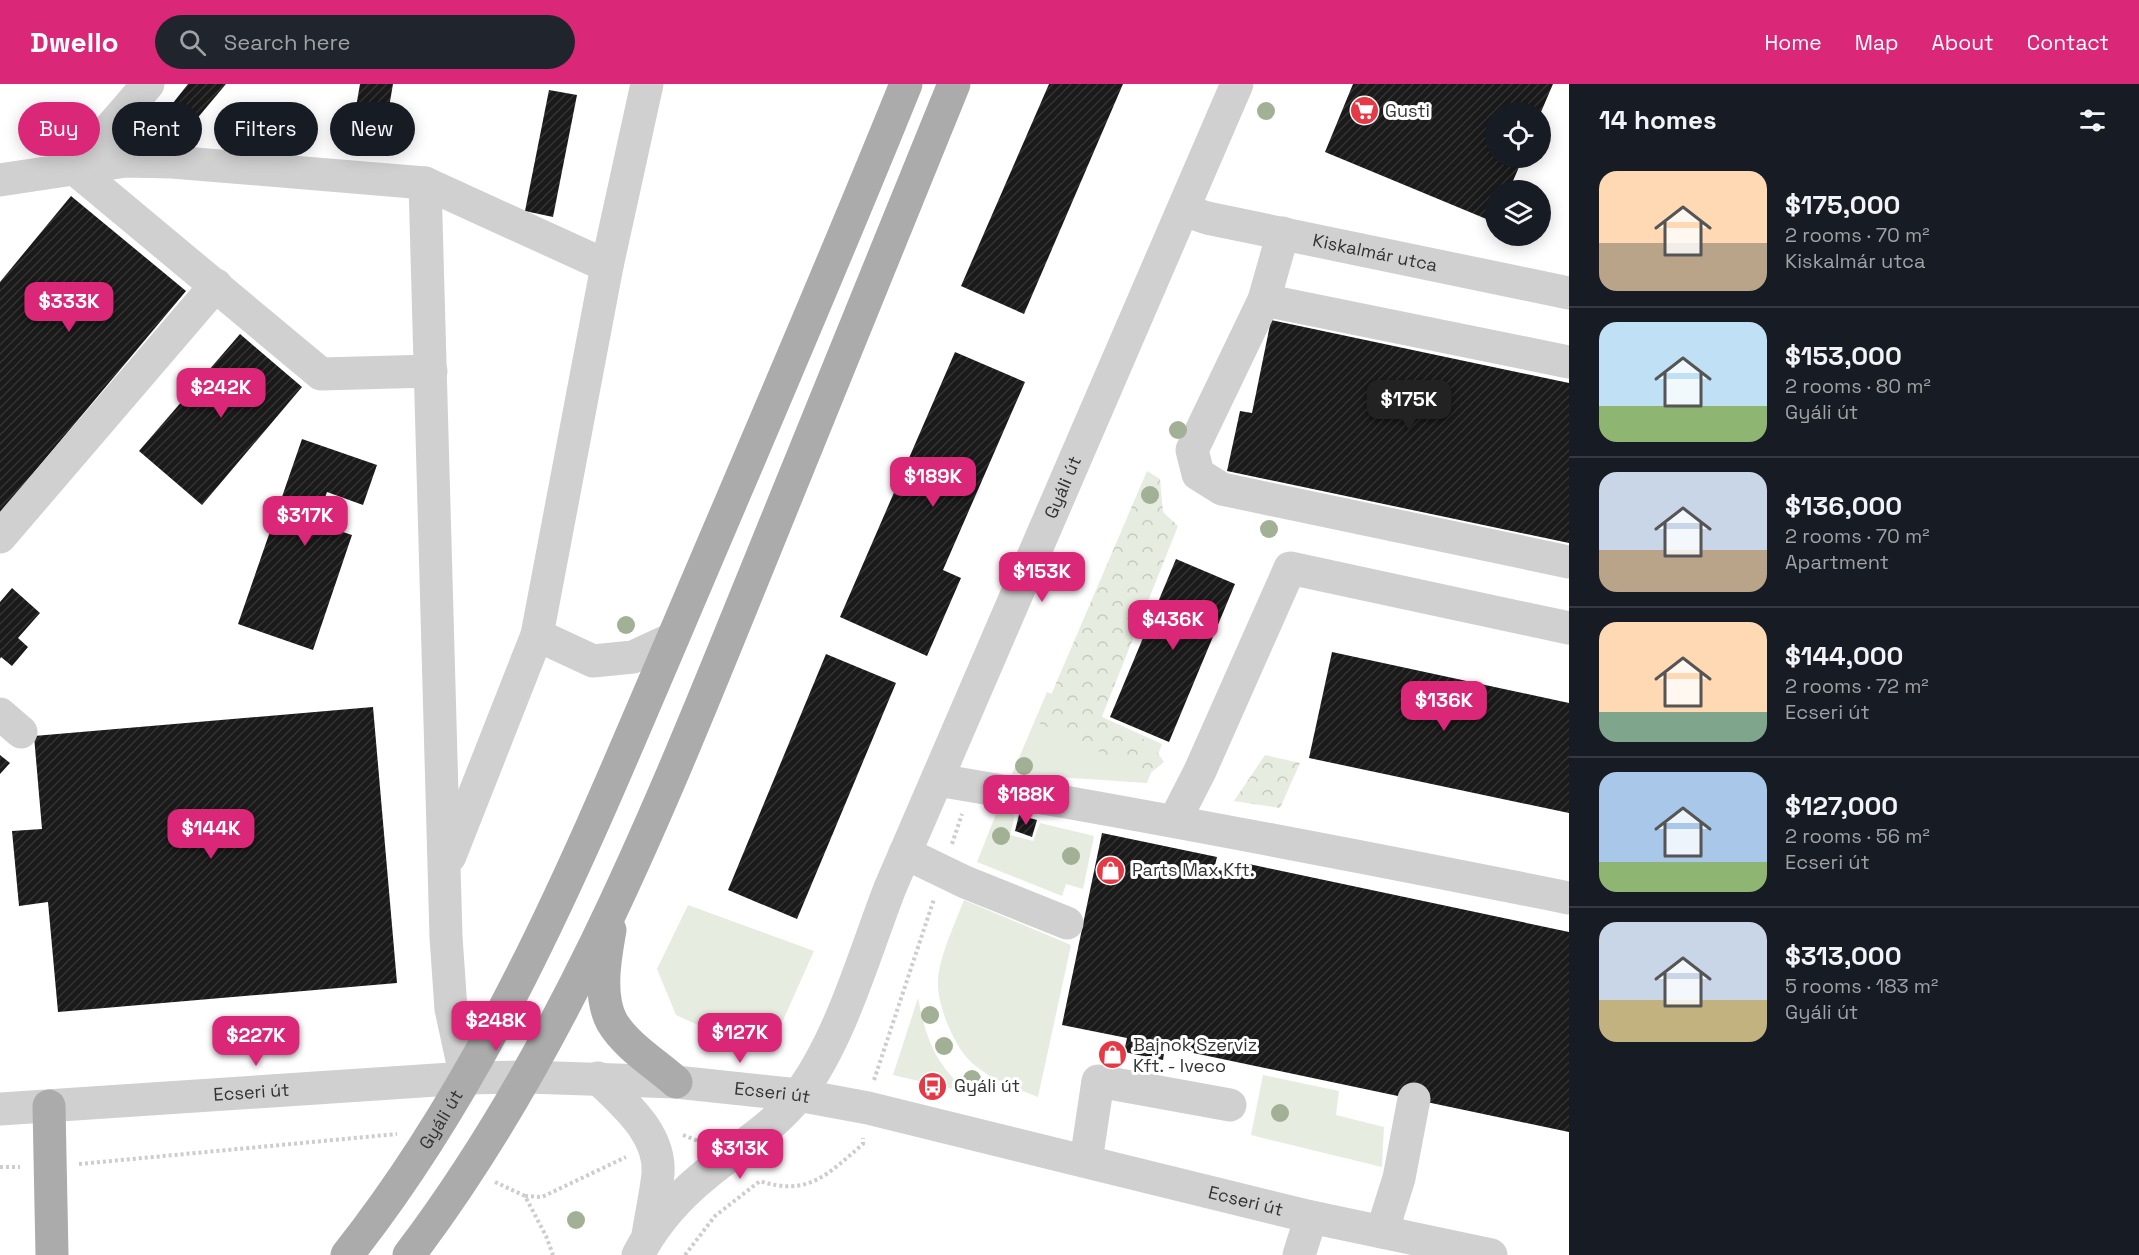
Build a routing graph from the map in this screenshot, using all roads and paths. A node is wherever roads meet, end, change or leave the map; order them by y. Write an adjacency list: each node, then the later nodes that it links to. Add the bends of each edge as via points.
1 (148, 84): 6 (street)
2 (647, 84): 11 (street)
3 (906, 84): 21 (main road, Gyáli út)
4 (954, 84): 29 (main road, via 707,692)
5 (1237, 84): 9 (street, Gyáli út)
6 (75, 169): 7 (street); 8 (street, via 126,161 172,162); 12 (street)
7 (4, 176)
8 (425, 183): 11 (street); 16 (street)
9 (1184, 210): 10 (street, Kiskalmár utca); 22 (street, Gyáli út)
10 (1283, 233): 13 (street, Kiskalmár utca); 14 (street)
11 (607, 266): 20 (street)
12 (216, 285): 16 (street, via 321,374); 17 (street)
13 (1569, 293)
14 (1264, 300): 15 (street); 18 (street, via 1192,450 1198,474 1222,489)
15 (1569, 362)
16 (431, 371): 26 (street)
17 (0, 537)
18 (1569, 562)
19 (1569, 628): 24 (street, via 1290,568)
20 (537, 635): 21 (street, via 593,661 633,657); 26 (street)
21 (672, 639): 32 (main road, Gyáli út, via 602,805 516,986)
22 (937, 780): 23 (street); 25 (street, Gyáli út)
23 (971, 785): 24 (street); 27 (path)
24 (1175, 820): 28 (street)
25 (905, 854): 27 (street); 35 (street, Gyáli út, via 837,1024)
26 (445, 868): 32 (street, via 451,1009)
27 (944, 872): 30 (street); 39 (path, via 876,1069)
28 (1569, 898)
29 (615, 902): 31 (main road); 34 (main road, via 605,960 606,1005 612,1022 625,1038)
30 (1067, 923)
31 (526, 1077): 32 (street, Ecseri út); 33 (street, Ecseri út); 45 (main road)
32 (466, 1078): 38 (street, Ecseri út); 41 (main road, Gyáli út)
33 (598, 1078): 34 (street, Ecseri út); 50 (street, Gyáli út, via 632,1112 653,1144 658,1172)
34 (676, 1082): 35 (street, Ecseri út)
35 (798, 1095): 39 (street, Ecseri út); 50 (street, Gyáli út, via 764,1132 703,1176 673,1205)
36 (1414, 1099): 49 (street, via 1399,1178)
37 (1230, 1105): 42 (street, via 1098,1081)
38 (50, 1106): 40 (street, Ecseri út); 43 (main road)
39 (868, 1108): 42 (street, Ecseri út); 57 (path, via 862,1144 826,1176 801,1186 781,1188 760,1181 716,1216)
40 (0, 1109)
41 (423, 1147): 43 (path, via 396,1134); 48 (main road, Gyáli út)
42 (1086, 1161): 47 (street, Ecseri út)
43 (52, 1166): 44 (path); 46 (main road)
44 (0, 1167)
45 (470, 1170): 55 (main road); 56 (path, via 525,1197)
46 (52, 1204): 51 (main road); 52 (main road)
47 (1311, 1218): 49 (street, Ecseri út); 58 (street)
48 (372, 1223): 53 (main road); 54 (main road, Gyáli út)
49 (1382, 1232): 59 (street, Ecseri út)
50 (643, 1246)
51 (52, 1255)
52 (70, 1255)
53 (337, 1255)
54 (347, 1255)
55 (410, 1255)
56 (553, 1255)
57 (685, 1255)
58 (1299, 1255)
59 (1491, 1255)

